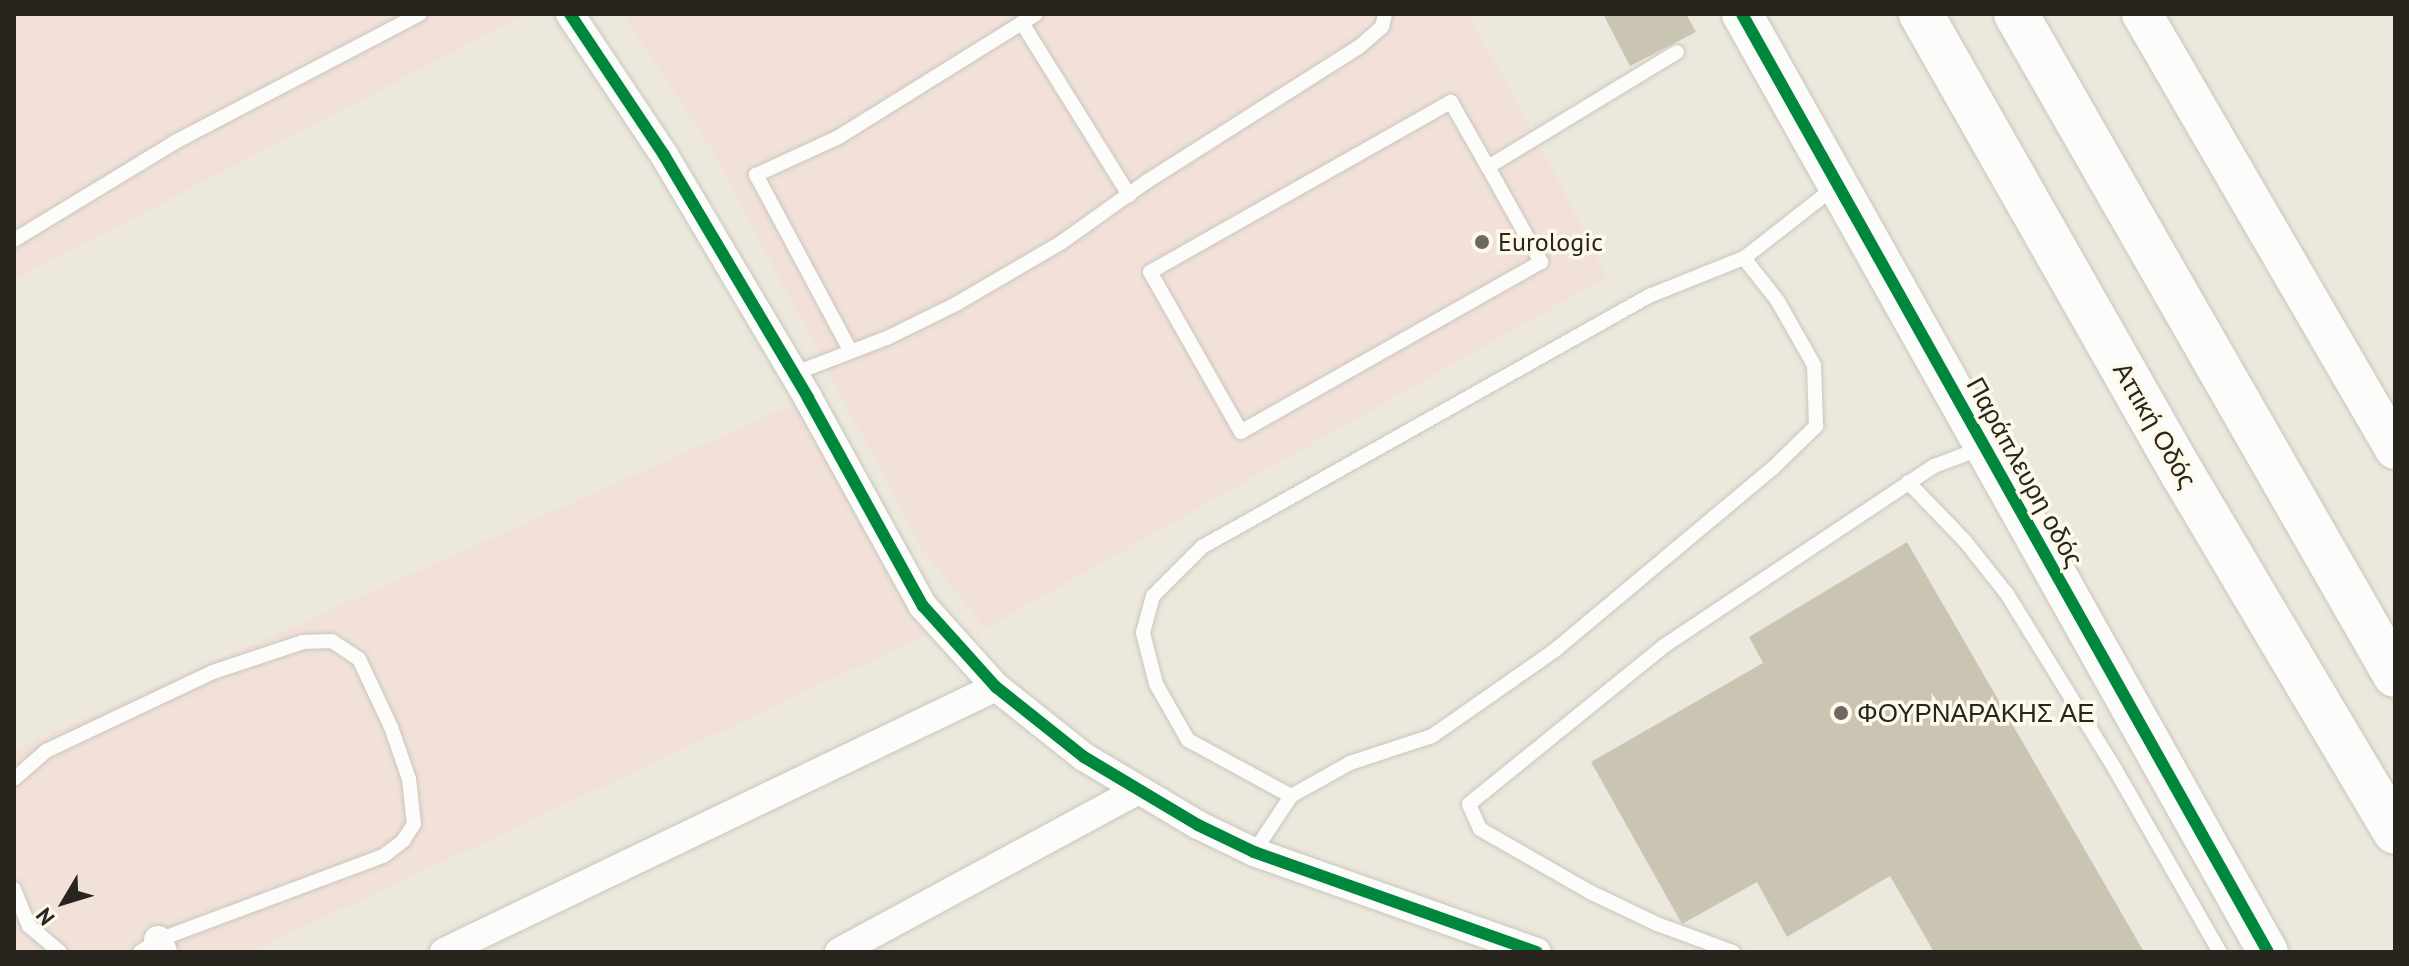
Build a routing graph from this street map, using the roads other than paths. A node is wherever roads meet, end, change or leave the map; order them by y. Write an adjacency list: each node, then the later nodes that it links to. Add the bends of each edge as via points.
1 (420, 14): 14 (lane, via 175,142)
2 (570, 14): 17 (street, via 664,155)
3 (1036, 14): 9 (lane)
4 (1385, 14): 13 (lane, via 1382,27 1359,47)
5 (1742, 14): 12 (street, Παράπλευρη οδός)
6 (1921, 14): 26 (highway, Αττική Οδός, via 2182,473)
7 (2016, 14): 21 (highway)
8 (2142, 14): 19 (street)
9 (1022, 23): 13 (lane); 16 (lane, via 837,138 756,175)
10 (1677, 52): 11 (lane)
11 (1488, 167): 11 (lane, via 1451,102 1150,272 1241,432 1541,262)
12 (1837, 186): 15 (lane); 18 (street, Παράπλευρη οδός)
13 (1129, 195): 16 (lane, via 1062,242 956,304)
14 (14, 240)
15 (1744, 258): 25 (lane, via 1777,300 1814,365 1816,426 1554,651 1432,736 1350,763); 25 (lane, via 1649,296 1202,547 1153,596 1143,633 1156,684 1188,740)
16 (850, 350): 17 (lane)
17 (793, 374): 22 (street, via 923,606)
18 (1986, 447): 20 (lane); 36 (street, Παράπλευρη οδός)
19 (2395, 449)
20 (1908, 482): 34 (lane, via 1664,646 1469,804 1480,829 1590,892); 35 (lane, via 2007,594)
21 (2395, 675)
22 (996, 687): 24 (street, via 1084,757); 31 (street)
23 (14, 779): 29 (lane, via 46,751 213,672 303,642 332,641 359,659 409,779 414,824 403,841 383,856)
24 (1137, 791): 27 (street); 32 (street)
25 (1291, 796): 27 (lane)
26 (2395, 832)
27 (1254, 852): 33 (street)
28 (14, 889): 30 (lane, via 29,926)
29 (153, 948)
30 (60, 952)
31 (444, 952)
32 (839, 952)
33 (1537, 952)
34 (1733, 952)
35 (2220, 952)
36 (2268, 952)

